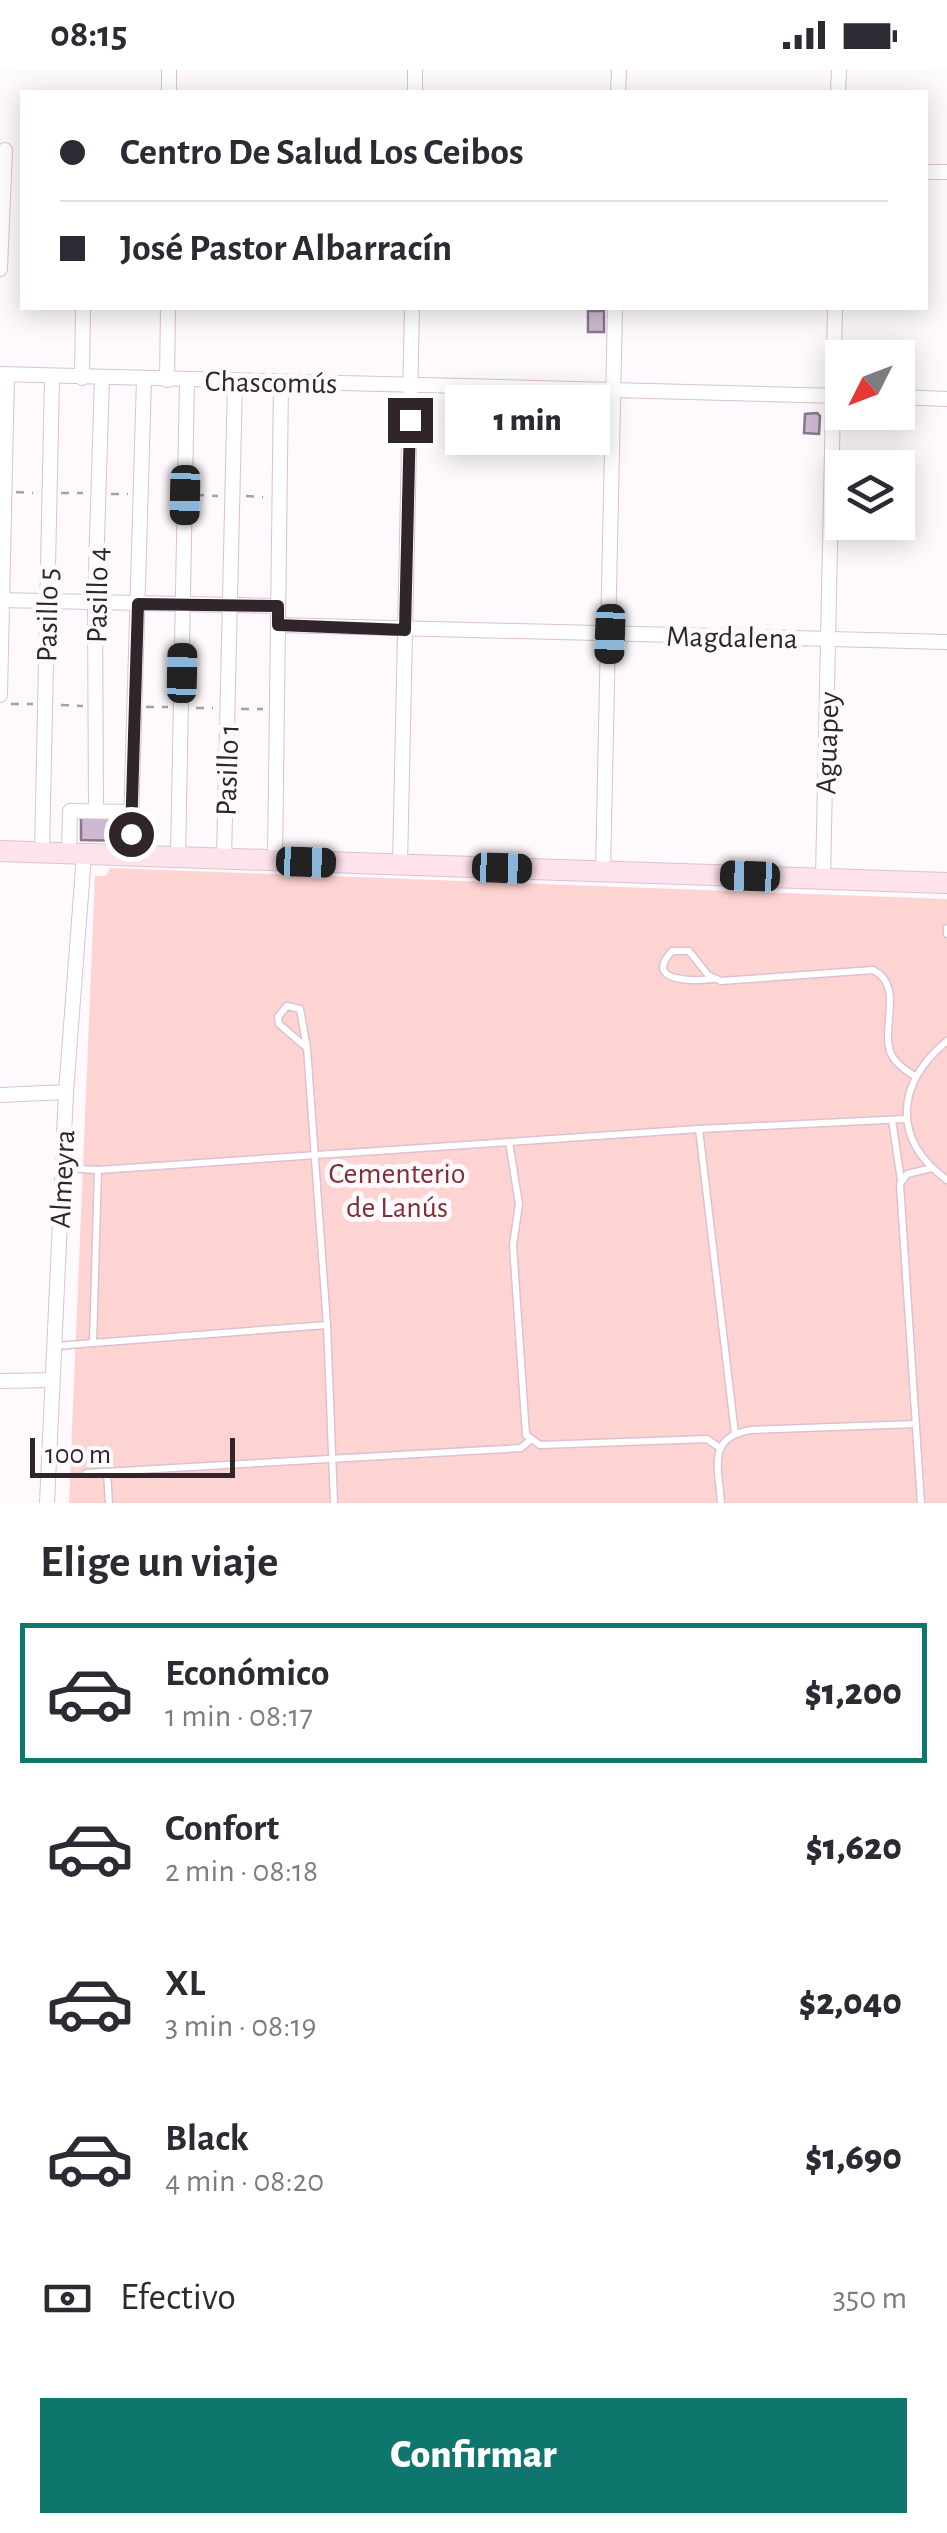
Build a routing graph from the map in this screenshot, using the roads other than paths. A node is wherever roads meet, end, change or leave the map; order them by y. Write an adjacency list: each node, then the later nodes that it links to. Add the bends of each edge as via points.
1 (2, 150): 2 (street)
2 (0, 269)
3 (83, 310): 11 (street)
4 (168, 310): 14 (street)
5 (412, 310): 18 (street)
6 (615, 310): 19 (street)
7 (835, 310): 8 (street, Aguapey)
8 (836, 340)
9 (4, 374): 10 (street, Chascomús); 24 (street)
10 (52, 377): 11 (street, Chascomús); 25 (street, Pasillo 5)
11 (82, 378): 12 (street, Chascomús)
12 (102, 378): 13 (street, Chascomús); 26 (street, Pasillo 4)
13 (144, 379): 14 (street, Chascomús); 27 (street)
14 (167, 380): 15 (street, Chascomús)
15 (187, 380): 16 (street, Chascomús); 28 (street)
16 (234, 381): 17 (street, Chascomús); 29 (street, Pasillo 1)
17 (281, 382): 18 (street, Chascomús); 30 (street)
18 (410, 386): 19 (street, Chascomús); 32 (street)
19 (614, 388): 20 (street, Chascomús); 33 (street)
20 (825, 396)
21 (915, 398): 22 (street)
22 (947, 399)
23 (837, 430): 34 (street, Aguapey)
24 (1, 600): 25 (street); 36 (street)
25 (48, 602): 26 (street); 40 (street, Pasillo 5)
26 (95, 603): 27 (street); 37 (street, Pasillo 4)
27 (138, 604): 28 (street); 38 (street)
28 (183, 604): 29 (street); 43 (street)
29 (232, 605): 30 (street); 44 (street, Pasillo 1)
30 (278, 606): 31 (street)
31 (278, 625): 32 (street, Magdalena); 45 (street)
32 (405, 630): 33 (street, Magdalena); 46 (street)
33 (610, 634): 34 (street, Magdalena); 47 (street)
34 (830, 639): 35 (street, Magdalena); 48 (street, Aguapey)
35 (947, 642)
36 (0, 695)
37 (96, 811): 38 (street); 41 (street, Almeyra, via 70,811)
38 (132, 812): 42 (street)
39 (0, 852): 40 (main road)
40 (42, 853): 41 (main road)
41 (76, 855): 42 (main road); 54 (street, Almeyra)
42 (130, 857): 43 (main road)
43 (178, 858): 44 (main road)
44 (224, 859): 45 (main road)
45 (274, 861): 46 (main road)
46 (400, 865): 47 (main road)
47 (603, 872): 48 (main road)
48 (823, 878): 49 (main road)
49 (947, 882)
50 (713, 979): 50 (lane, via 690,951 666,956 671,978); 53 (lane, via 880,973 889,985 890,1051)
51 (947, 1041): 53 (lane)
52 (307, 1048): 52 (lane, via 279,1024 286,1006 304,1016); 60 (lane)
53 (916, 1077): 56 (lane)
54 (66, 1092): 55 (street); 61 (street, Almeyra)
55 (0, 1094)
56 (905, 1119): 57 (lane); 62 (lane)
57 (892, 1120): 58 (lane); 64 (lane)
58 (699, 1129): 59 (lane); 72 (lane)
59 (509, 1142): 60 (lane); 73 (lane, via 519,1204 513,1245)
60 (317, 1156): 63 (lane); 66 (lane)
61 (62, 1168): 63 (lane); 68 (street, Almeyra)
62 (932, 1168): 64 (lane); 65 (lane)
63 (98, 1170): 67 (lane)
64 (901, 1180): 71 (lane)
65 (947, 1180)
66 (327, 1326): 67 (lane); 75 (lane)
67 (93, 1342): 68 (lane)
68 (54, 1346): 69 (street, Almeyra)
69 (52, 1380): 70 (street); 78 (street, Almeyra)
70 (0, 1381)
71 (916, 1424): 72 (lane); 82 (lane)
72 (735, 1434): 74 (lane)
73 (530, 1441): 74 (lane, via 708,1439); 75 (lane, via 521,1448)
74 (720, 1448): 81 (lane)
75 (331, 1458): 76 (lane); 80 (lane)
76 (107, 1472): 77 (lane); 79 (lane)
77 (86, 1473)
78 (47, 1503)
79 (109, 1503)
80 (334, 1503)
81 (721, 1503)
82 (920, 1503)

